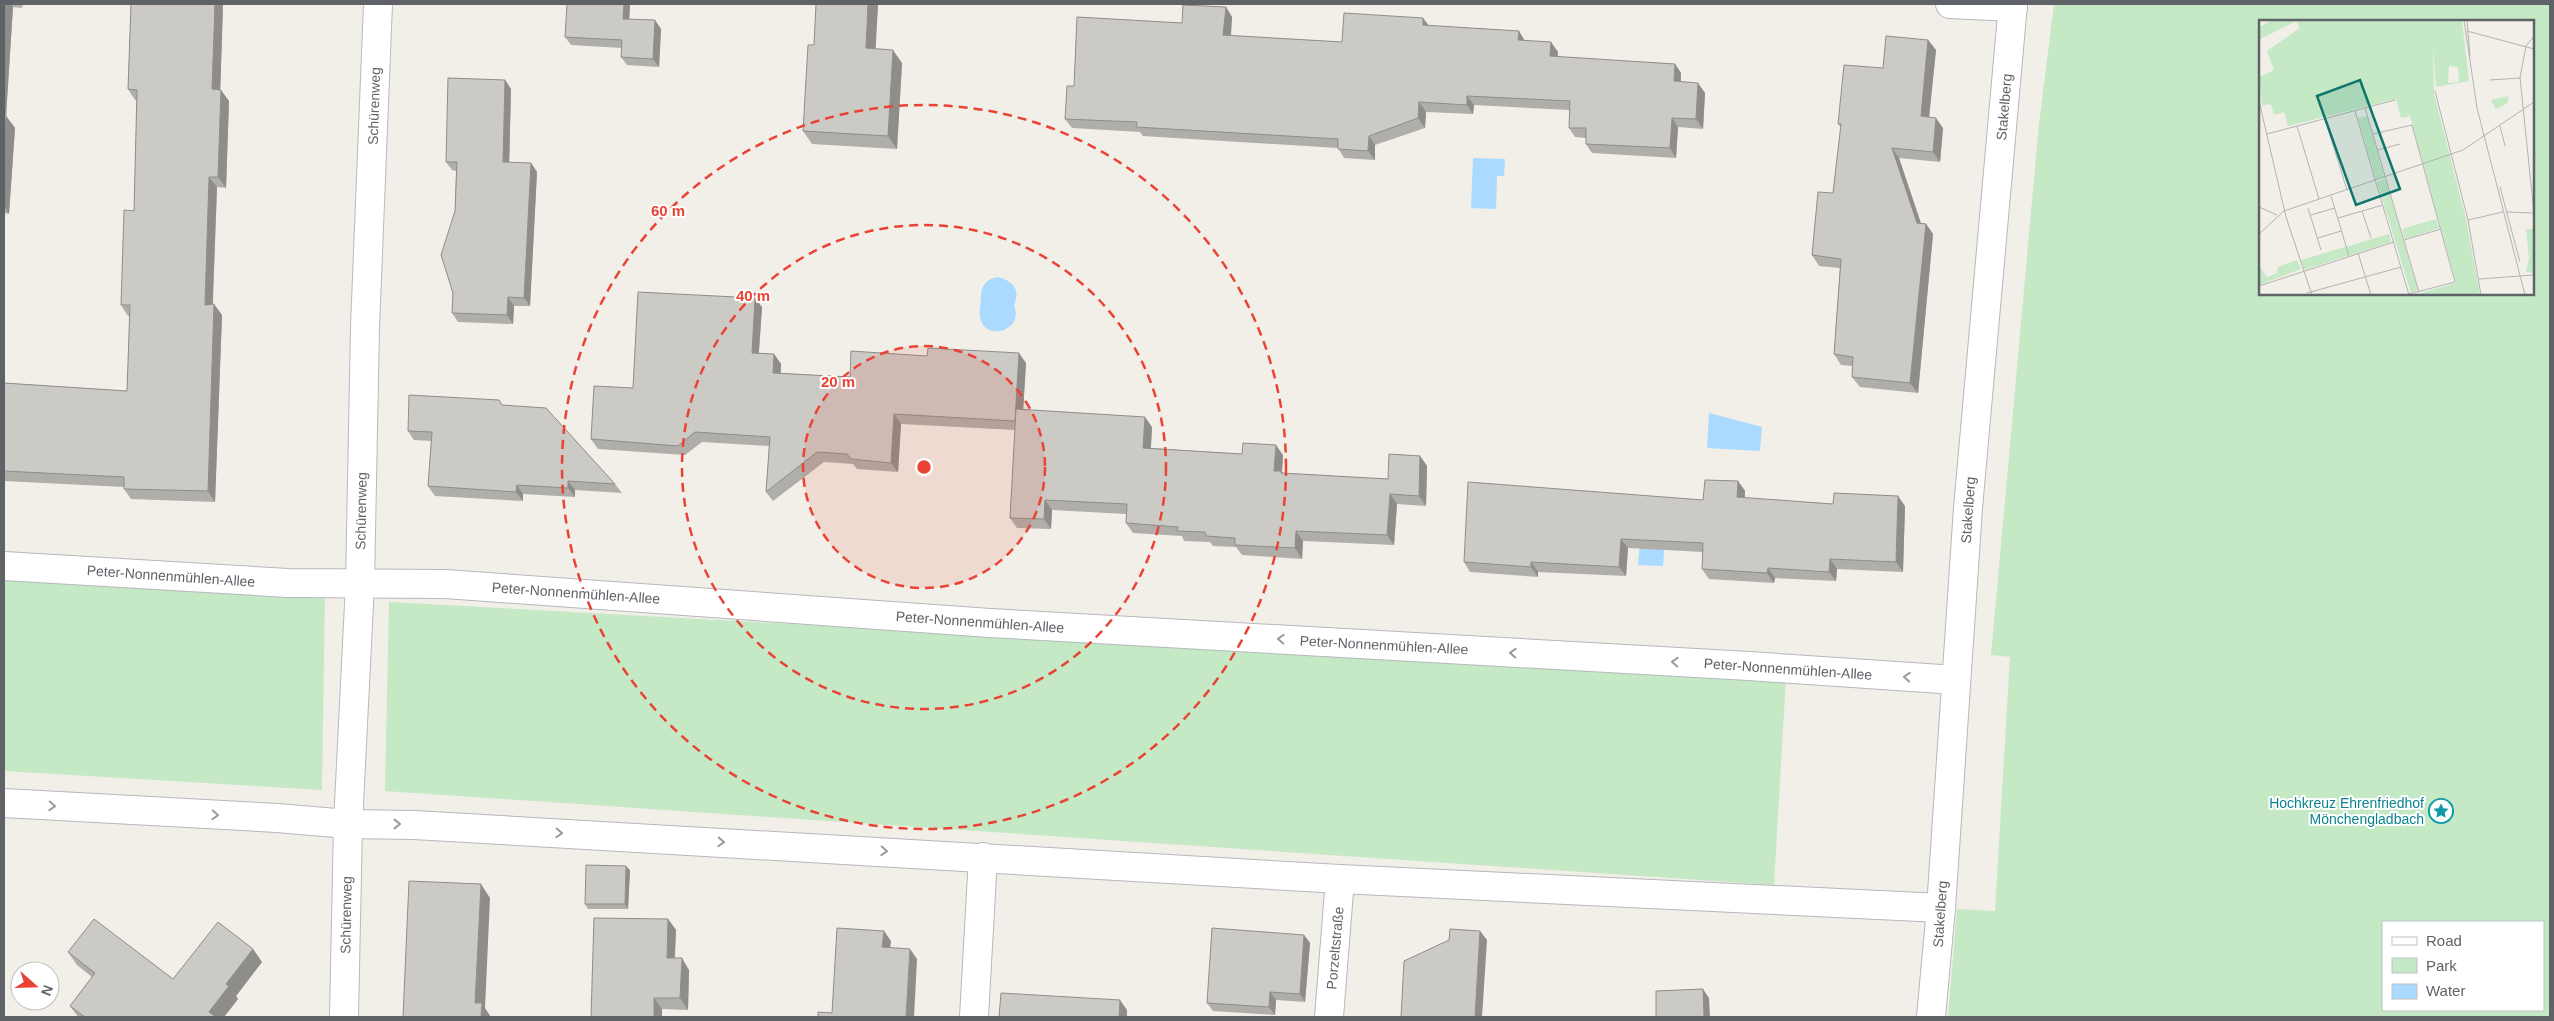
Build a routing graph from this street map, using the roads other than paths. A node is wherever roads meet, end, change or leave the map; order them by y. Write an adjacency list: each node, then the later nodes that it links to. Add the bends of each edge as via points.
1 (378, 4): 5 (street, Schürenweg, via 365,327)
2 (1950, 4): 3 (street)
3 (2013, 6): 6 (street, Stakelberg)
4 (4, 566): 5 (street, Peter-Nonnenmühlen-Allee, via 288,583)
5 (360, 584): 6 (street, Peter-Nonnenmühlen-Allee, one-way to 5, via 990,623 445,584); 8 (street, Schürenweg)
6 (1956, 680): 11 (street, Stakelberg)
7 (4, 803): 8 (street, one-way to 8)
8 (348, 824): 9 (street, one-way to 9, via 424,825); 12 (street, Schürenweg)
9 (983, 857): 10 (street); 13 (street)
10 (1340, 879): 11 (street); 14 (street, Porzeltstraße)
11 (1941, 908): 15 (street, Stakelberg)
12 (344, 1017)
13 (974, 1017)
14 (1329, 1017)
15 (1931, 1017)

